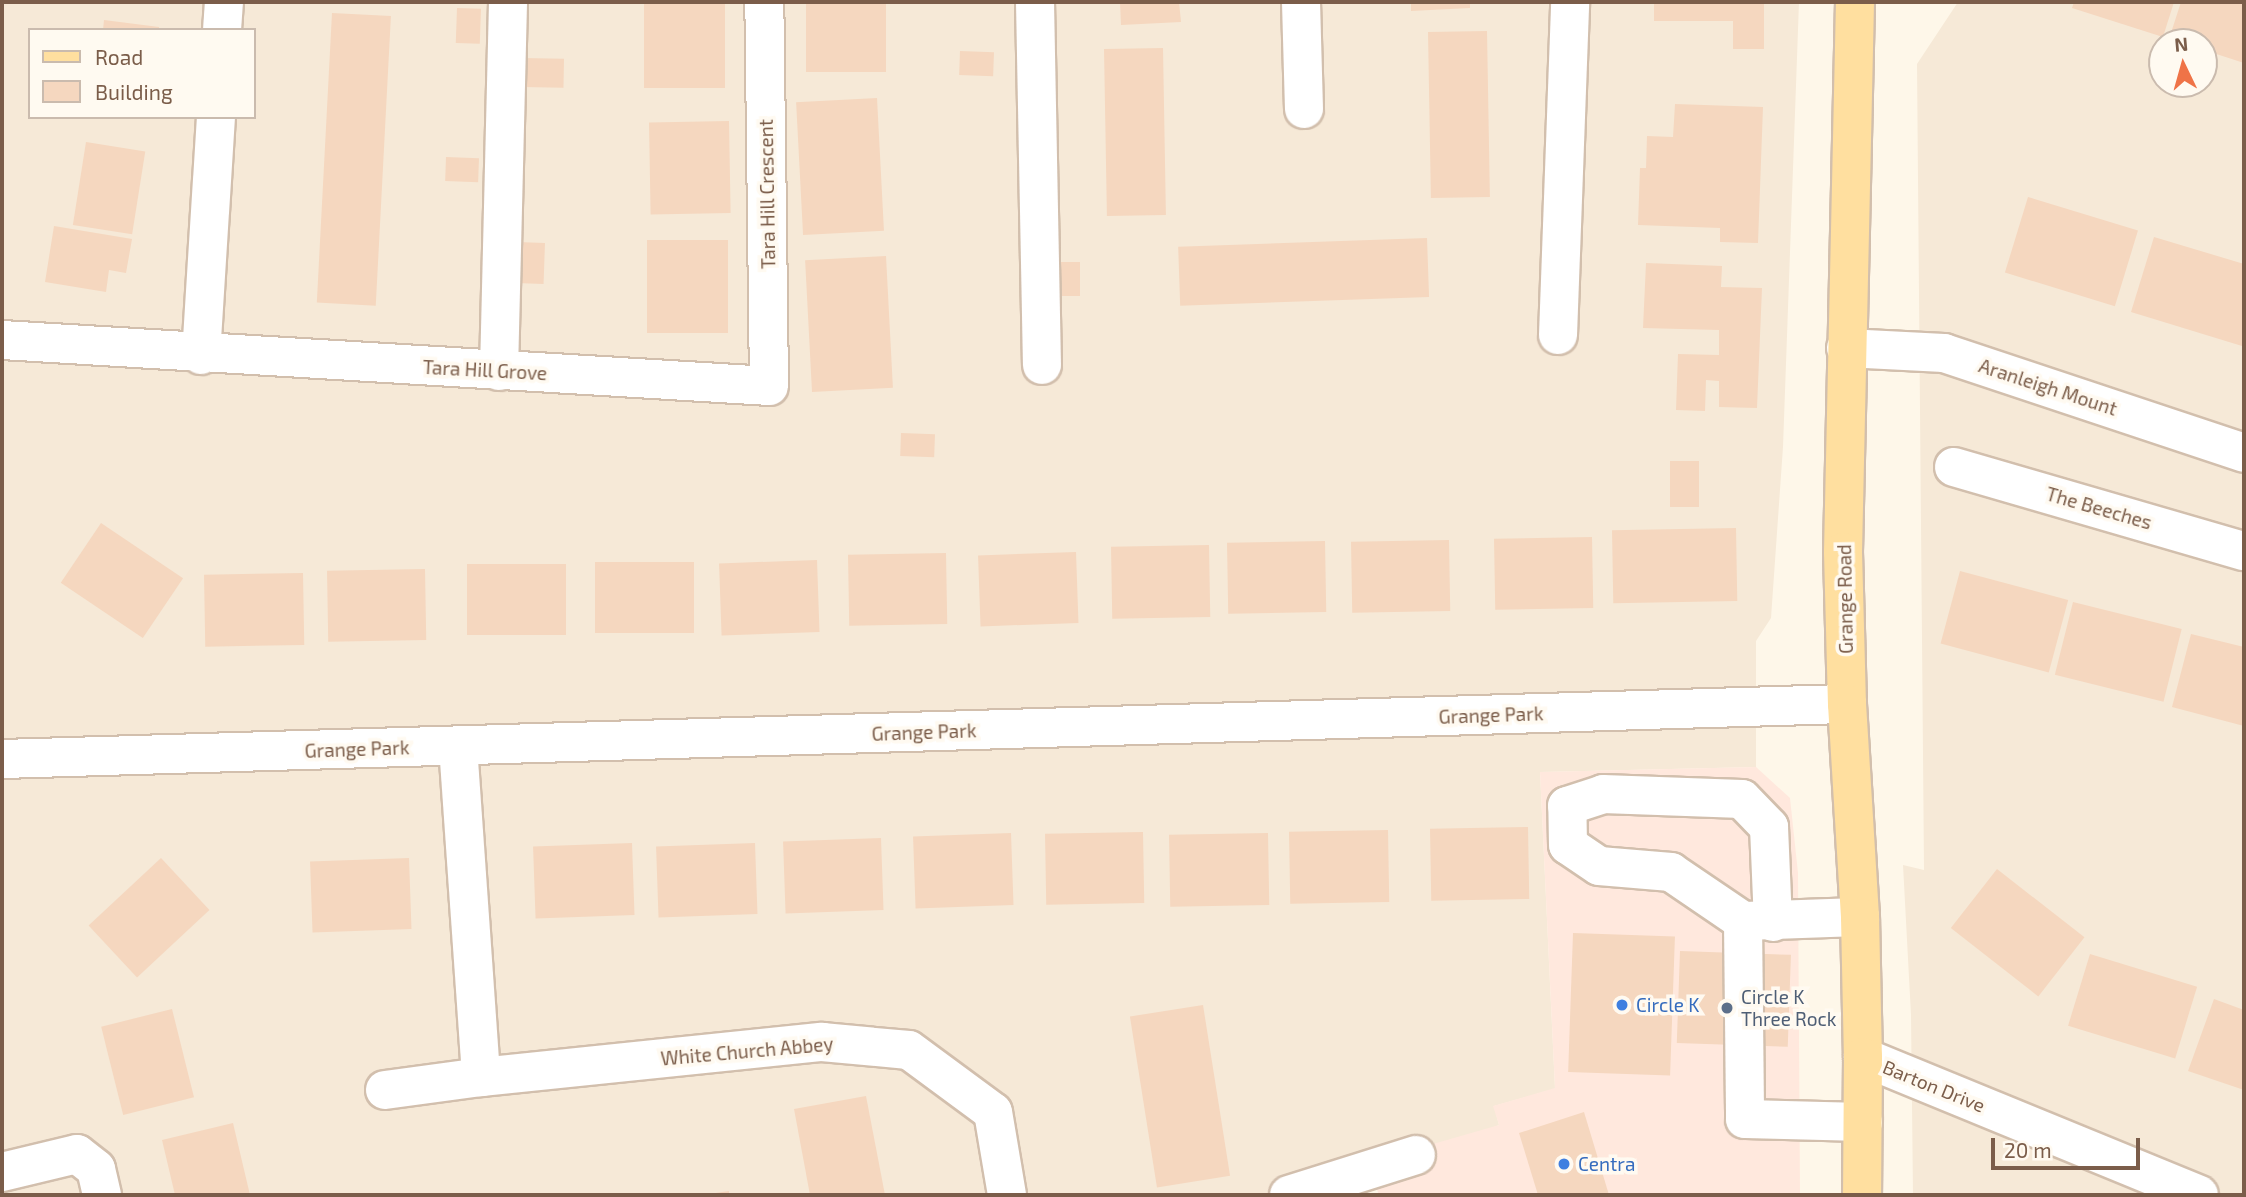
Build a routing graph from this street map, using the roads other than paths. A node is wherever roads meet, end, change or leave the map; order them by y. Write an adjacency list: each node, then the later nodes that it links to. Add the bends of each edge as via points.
1 (224, 2): 8 (street)
2 (508, 2): 16 (street)
3 (764, 2): 17 (street, Tara Hill Crescent)
4 (1035, 2): 15 (street)
5 (1301, 2): 9 (street)
6 (1570, 2): 11 (street)
7 (1855, 2): 13 (main road, Grange Road)
8 (222, 28)
9 (1304, 109)
10 (216, 119): 14 (street)
11 (1558, 335)
12 (2, 340): 14 (street, Tara Hill Grove)
13 (1846, 348): 18 (street, Aranleigh Mount, via 1944,353); 21 (main road, Grange Road, via 1843,552)
14 (201, 355): 16 (street, Tara Hill Grove)
15 (1042, 365)
16 (499, 371): 17 (street, Tara Hill Grove)
17 (769, 386)
18 (2244, 453)
19 (1954, 467): 20 (street, The Beeches)
20 (2244, 551)
21 (1847, 704): 22 (street, Grange Park); 24 (main road, Grange Road)
22 (458, 746): 23 (street, Grange Park); 27 (street)
23 (2, 759)
24 (1860, 917): 25 (street); 26 (main road, Grange Road)
25 (1758, 921): 25 (street, via 1671,872 1599,866 1568,845 1567,806 1603,794 1742,799 1769,827); 29 (street, via 1745,1119)
26 (1863, 1056): 29 (main road, Grange Road); 37 (street, Barton Drive)
27 (481, 1077): 28 (street, White Church Abbey); 34 (street, White Church Abbey, via 822,1042 909,1050 993,1112)
28 (385, 1090)
29 (1863, 1122): 36 (main road, Grange Road)
30 (1416, 1155): 32 (street)
31 (2, 1172): 33 (street, via 77,1154 96,1170)
32 (1366, 1184): 35 (street)
33 (102, 1195)
34 (1007, 1195)
35 (1289, 1195)
36 (1862, 1195)
37 (2199, 1195)

